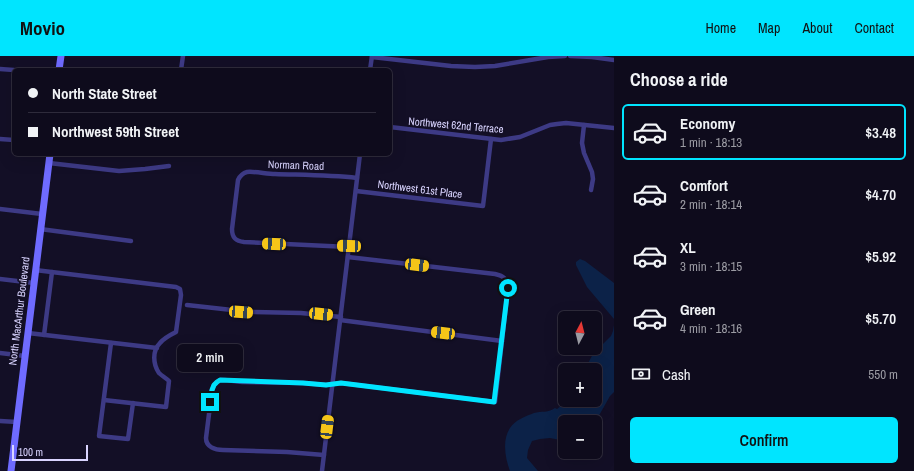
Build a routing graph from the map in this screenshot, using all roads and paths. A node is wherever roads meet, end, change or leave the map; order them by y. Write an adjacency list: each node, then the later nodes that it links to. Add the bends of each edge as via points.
1 (61, 56): 8 (main road)
2 (183, 56): 9 (street)
3 (372, 56): 4 (street, via 475,67); 10 (street)
4 (565, 56)
5 (570, 56): 6 (street)
6 (592, 57): 7 (street)
7 (614, 60)
8 (59, 68)
9 (181, 68)
10 (370, 68)
11 (0, 69): 12 (street)
12 (12, 70)
13 (584, 125): 15 (street, Northwest 62nd Terrace); 17 (street, Northwest 62nd Terrace, via 550,125 520,137); 25 (street, via 582,144 592,172)
14 (392, 127): 17 (street, Northwest 62nd Terrace)
15 (614, 128)
16 (0, 139): 18 (street)
17 (491, 139): 24 (street, Northwest 61st Place, via 483,206)
18 (12, 140)
19 (50, 156): 21 (main road, North MacArthur Boulevard)
20 (360, 156): 23 (street)
21 (48, 162): 22 (street, via 119,171); 27 (main road, North MacArthur Boulevard)
22 (170, 166)
23 (357, 178): 24 (street); 30 (street, Norman Road, via 248,172 243,174 238,180 232,229 232,234 239,241)
24 (356, 190): 30 (street)
25 (592, 190)
26 (0, 209): 27 (street)
27 (42, 214): 28 (main road, North MacArthur Boulevard)
28 (40, 229): 29 (street); 32 (main road, North MacArthur Boulevard)
29 (131, 241)
30 (349, 246): 31 (street)
31 (348, 257): 37 (street); 40 (street, via 503,277 508,288)
32 (35, 270): 33 (street); 35 (main road, North MacArthur Boulevard)
33 (52, 272): 39 (street); 42 (street, via 176,286 180,289 181,295 176,332 160,342)
34 (0, 279): 35 (street)
35 (34, 283): 38 (main road, North MacArthur Boulevard)
36 (187, 305): 37 (street, via 232,311 301,313)
37 (341, 319): 40 (street); 45 (street)
38 (28, 333): 39 (street); 44 (main road, North MacArthur Boulevard)
39 (44, 335): 41 (street)
40 (502, 341): 45 (street, via 494,402)
41 (111, 342): 42 (street); 46 (street)
42 (156, 348): 47 (street, via 156,366 169,381 166,407)
43 (0, 353): 44 (street)
44 (25, 356): 49 (main road, North MacArthur Boulevard)
45 (332, 384): 50 (street); 50 (street, via 220,380 212,390 209,413 206,442 213,448)
46 (104, 400): 47 (street); 47 (street, via 99,436 128,439)
47 (132, 403)
48 (0, 421): 49 (street)
49 (17, 422): 51 (main road, North MacArthur Boulevard)
50 (324, 455): 52 (street)
51 (11, 471)
52 (322, 471)

